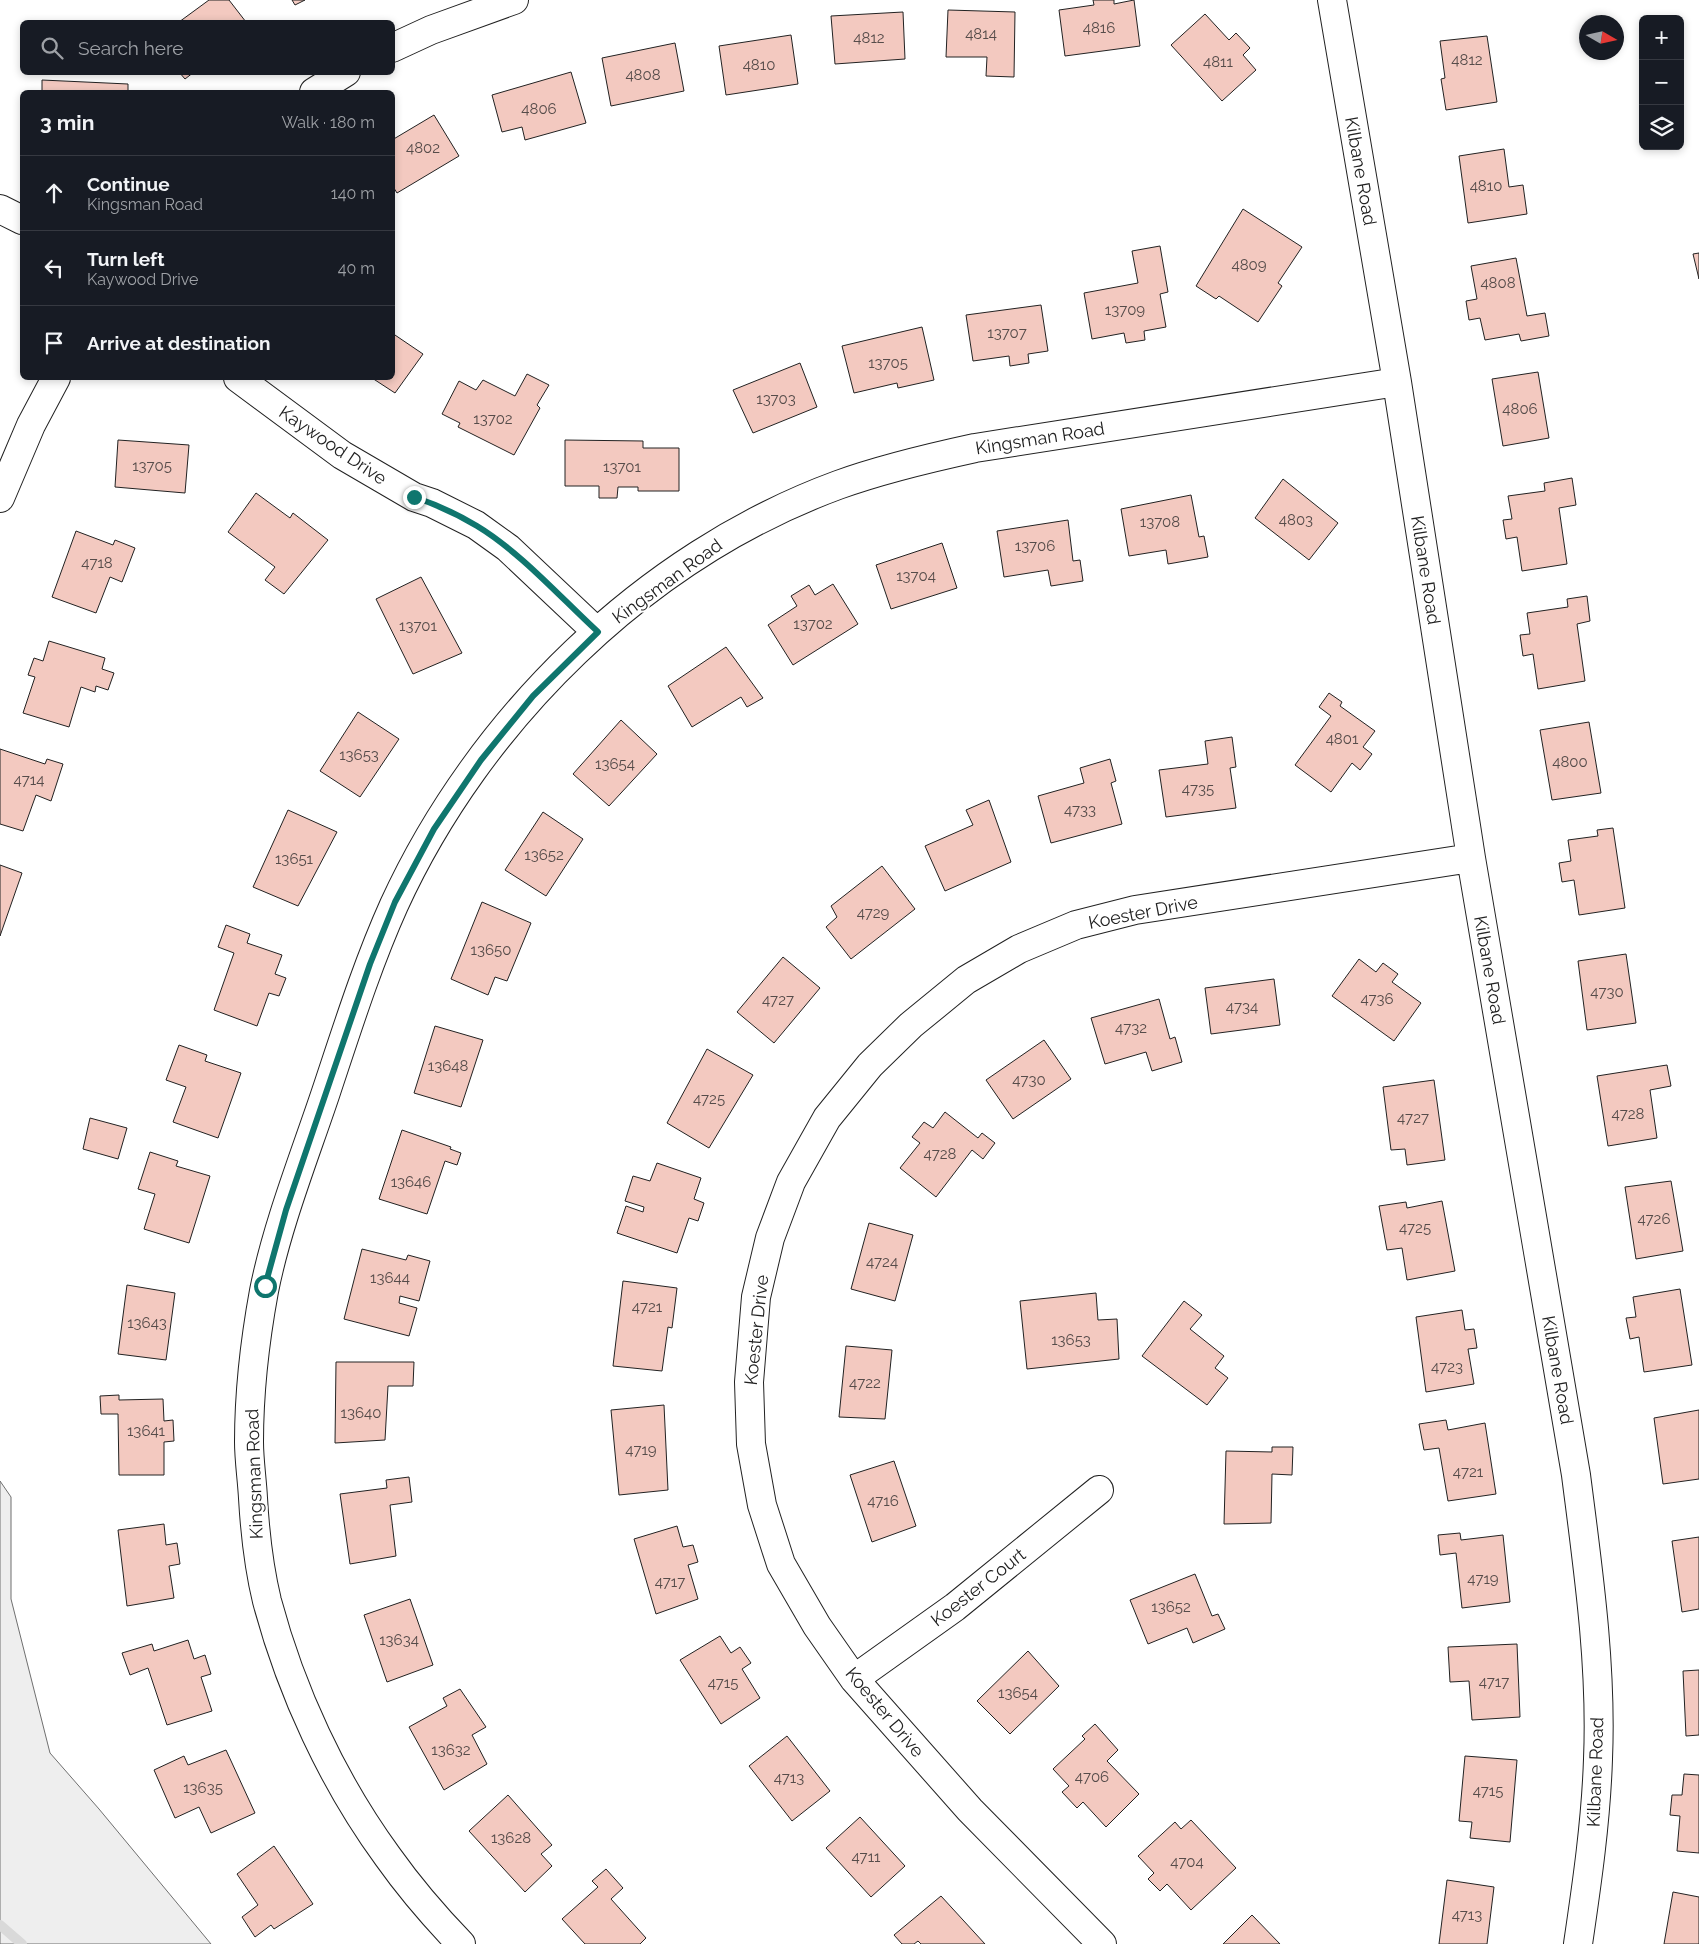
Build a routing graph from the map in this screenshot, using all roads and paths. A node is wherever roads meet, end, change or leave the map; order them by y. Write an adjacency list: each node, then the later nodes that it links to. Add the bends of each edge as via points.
1 (514, 0): 3 (street)
2 (1332, 0): 10 (street, Kilbane Road)
3 (395, 47)
4 (341, 75): 5 (street)
5 (317, 90)
6 (0, 209): 7 (street)
7 (20, 219)
8 (55, 380): 11 (street, via 31,424)
9 (241, 380): 12 (street, Kaywood Drive, via 342,455 414,497 476,525 508,548)
10 (1397, 382): 12 (street, Kingsman Road, via 975,448 913,462 838,485 780,509 710,546 642,594); 13 (street, Kilbane Road)
11 (0, 498)
12 (598, 632): 16 (street, Kingsman Road, via 533,696 481,760 434,829 395,902 370,964 286,1210 265,1286 253,1364 249,1444 256,1538 267,1600 296,1690 336,1776 387,1856)
13 (1471, 858): 15 (street, Koester Drive, via 1135,910 1076,925 1019,949 966,980 911,1024 870,1065 826,1118 791,1182 770,1238 756,1297 749,1382 751,1444 762,1505 781,1564 816,1626); 18 (street, Kilbane Road, via 1576,1475 1588,1572 1598,1694 1598,1758 1591,1858)
14 (1099, 1490): 15 (street, Koester Court, via 955,1607)
15 (854, 1679): 17 (street, Koester Drive, via 970,1810)
16 (461, 1944)
17 (1102, 1944)
18 (1578, 1944)

